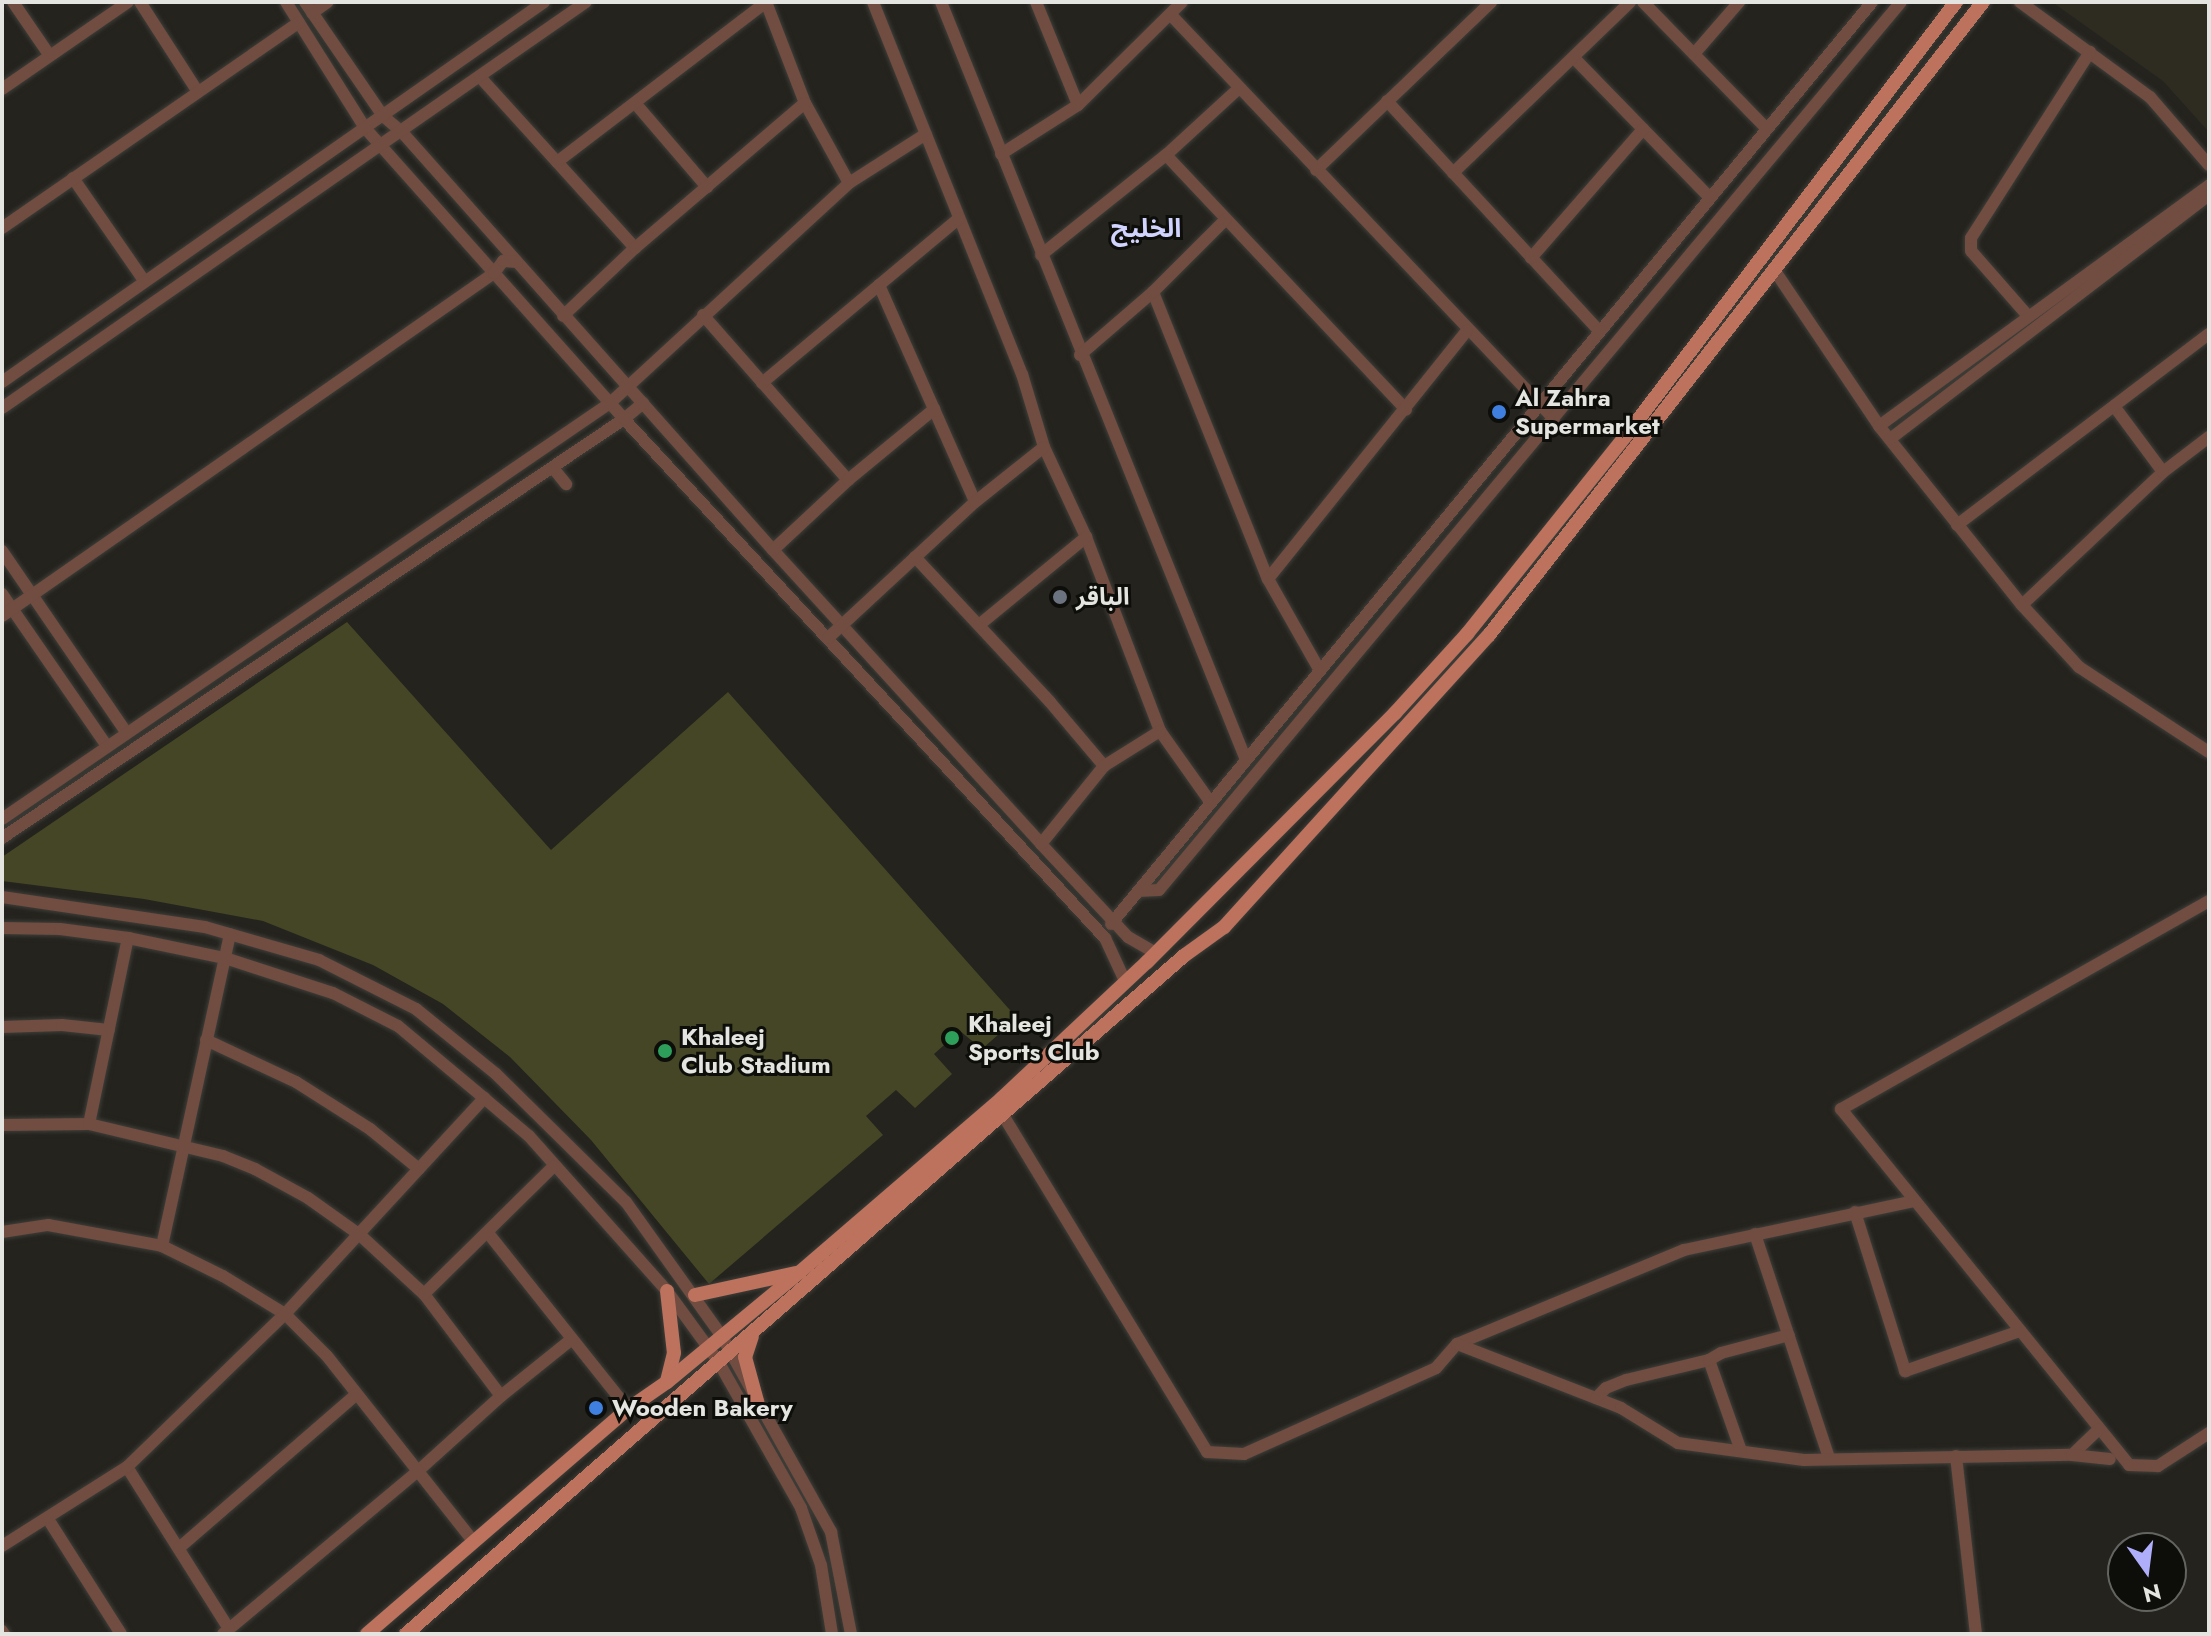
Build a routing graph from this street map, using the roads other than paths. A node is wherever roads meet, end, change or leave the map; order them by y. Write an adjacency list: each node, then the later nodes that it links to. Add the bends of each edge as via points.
1 (13, 2): 27 (street)
2 (128, 2): 27 (street)
3 (140, 2): 32 (street)
4 (286, 2): 24 (street)
5 (328, 2): 22 (street)
6 (544, 2): 37 (street)
7 (586, 2): 29 (street)
8 (766, 2): 34 (street); 35 (street)
9 (873, 2): 42 (street)
10 (941, 2): 44 (street)
11 (1036, 2): 36 (street)
12 (1182, 2): 23 (street)
13 (1491, 2): 33 (street)
14 (1630, 2): 28 (street)
15 (1643, 2): 26 (street)
16 (1739, 2): 26 (street)
17 (1872, 2): 40 (street)
18 (1901, 2): 86 (street)
19 (1956, 2): 128 (main road, via 1648,407 1467,634)
20 (1983, 2): 63 (main road)
21 (2020, 2): 25 (street)
22 (309, 7): 37 (street)
23 (1170, 14): 30 (street); 36 (street)
24 (299, 22): 32 (street); 38 (street)
25 (2090, 52): 47 (street, via 2150,97); 70 (street, via 1971,238 1971,251)
26 (1694, 54): 40 (street)
27 (50, 56): 31 (street)
28 (1574, 58): 39 (street); 49 (street)
29 (480, 77): 41 (street); 46 (street)
30 (1239, 88): 45 (street); 48 (street)
31 (2, 89)
32 (198, 92): 50 (street)
33 (1387, 101): 48 (street); 49 (street)
34 (635, 103): 46 (street); 53 (street)
35 (805, 103): 51 (street); 53 (street)
36 (1078, 105): 44 (street)
37 (383, 116): 38 (street); 41 (street)
38 (365, 128): 43 (street); 65 (street)
39 (1643, 129): 55 (street); 61 (street)
40 (1767, 129): 55 (street)
41 (401, 131): 43 (street); 62 (street)
42 (926, 134): 51 (street); 56 (street)
43 (380, 146): 64 (street); 82 (street)
44 (1001, 154): 60 (street)
45 (1166, 155): 57 (street); 60 (street)
46 (557, 162): 59 (street)
47 (2209, 165)
48 (1316, 170): 71 (street)
49 (1453, 173): 61 (street)
50 (73, 178): 58 (street); 65 (street)
51 (849, 183): 68 (street)
52 (2209, 185): 70 (street)
53 (707, 187): 59 (street)
54 (2209, 195): 89 (street)
55 (1710, 198): 72 (street)
56 (959, 218): 66 (street); 90 (street, via 1022,374)
57 (1226, 219): 67 (street); 84 (street)
58 (2, 228)
59 (635, 248): 69 (street)
60 (1041, 255): 74 (street)
61 (1531, 258): 72 (street)
62 (517, 262): 64 (street, via 503,261); 69 (street)
63 (1775, 271): 87 (street); 135 (main road, via 1489,635 1224,927)
64 (494, 273): 78 (street); 103 (street)
65 (145, 282): 75 (street)
66 (879, 285): 76 (street); 83 (street)
67 (1153, 292): 74 (street); 101 (street)
68 (703, 315): 76 (street); 77 (street)
69 (563, 316): 77 (street)
70 (2028, 316): 87 (street)
71 (1467, 331): 80 (street); 84 (street)
72 (1600, 332): 80 (street)
73 (2209, 334): 81 (street)
74 (1080, 355): 114 (street)
75 (2, 382)
76 (762, 383): 93 (street)
77 (628, 386): 78 (street); 79 (street)
78 (610, 403): 85 (street); 111 (street)
79 (643, 403): 85 (street); 98 (street)
80 (1539, 406): 86 (street); 109 (street)
81 (2114, 406): 92 (street); 96 (street)
82 (2, 408)
83 (934, 409): 93 (street); 95 (street)
84 (1406, 410): 101 (street)
85 (624, 419): 91 (street); 108 (street)
86 (1554, 419): 120 (street, via 1159,890)
87 (1879, 426): 89 (street)
88 (2209, 437): 92 (street)
89 (1890, 439): 96 (street)
90 (1044, 447): 95 (street); 97 (street)
91 (553, 468): 94 (street); 118 (street)
92 (2163, 472): 104 (street)
93 (848, 480): 98 (street)
94 (566, 484)
95 (975, 502): 100 (street)
96 (1957, 525): 104 (street)
97 (1086, 537): 107 (street); 110 (street)
98 (773, 550): 106 (street)
99 (2, 551): 103 (street)
100 (915, 557): 106 (street); 107 (street)
101 (1268, 579): 109 (street)
102 (2, 594): 105 (street)
103 (32, 595): 105 (street); 111 (street)
104 (2022, 605): 113 (street, via 2079,667)
105 (7, 612): 112 (street)
106 (844, 624): 108 (street); 119 (street)
107 (979, 625): 115 (street)
108 (828, 638): 127 (street)
109 (1319, 669): 114 (street)
110 (1160, 731): 115 (street); 116 (street)
111 (126, 732): 112 (street)
112 (106, 745): 117 (street)
113 (2209, 752)
114 (1246, 760): 116 (street)
115 (1104, 766): 119 (street)
116 (1211, 803): 120 (street)
117 (2, 819)
118 (2, 838)
119 (1041, 844): 123 (street)
120 (1138, 891): 123 (street)
121 (2, 897): 125 (street)
122 (2209, 901): 141 (street, via 1841,1109)
123 (1114, 919): 127 (street); 128 (street, via 1128,937)
124 (2, 928): 126 (street)
125 (230, 934): 129 (street); 151 (street, via 319,960 416,1009 496,1074 626,1202)
126 (128, 938): 129 (street); 132 (street)
127 (1105, 938): 130 (street)
128 (1156, 953): 130 (main road)
129 (225, 958): 133 (street); 134 (street, via 333,993 398,1026)
130 (1125, 981): 148 (main road, via 1002,1098)
131 (2, 1027): 132 (street)
132 (109, 1030): 136 (street)
133 (206, 1040): 138 (street); 140 (street, via 296,1082 370,1129)
134 (484, 1098): 139 (street, via 529,1136); 140 (street)
135 (1003, 1115): 153 (main road); 158 (street, via 1207,1452 1244,1454 1436,1368)
136 (89, 1124): 137 (street); 138 (street)
137 (2, 1125)
138 (183, 1147): 146 (street, via 255,1169); 147 (street)
139 (554, 1166): 144 (street); 149 (street)
140 (419, 1169): 146 (street)
141 (1915, 1201): 142 (street); 154 (street)
142 (1855, 1212): 145 (street); 154 (street, via 1905,1371)
143 (5, 1227): 147 (street, via 48,1225)
144 (488, 1233): 150 (street); 157 (street)
145 (1755, 1234): 156 (street); 158 (street, via 1684,1250)
146 (360, 1235): 150 (street); 152 (street)
147 (162, 1246): 152 (street)
148 (800, 1272): 151 (main road); 155 (main road)
149 (667, 1291): 159 (street); 162 (main road, via 674,1353)
150 (424, 1294): 164 (street)
151 (695, 1295): 155 (street)
152 (285, 1314): 163 (street); 175 (street)
153 (754, 1331): 160 (main road); 166 (main road, via 745,1357)
154 (2020, 1331): 168 (street)
155 (721, 1335): 159 (main road); 160 (street)
156 (1789, 1335): 161 (street); 173 (street)
157 (572, 1339): 164 (street); 167 (street)
158 (1457, 1344): 165 (street)
159 (705, 1348): 160 (street); 162 (main road)
160 (723, 1357): 166 (street); 184 (main road); 185 (street, via 801,1508 821,1565)
161 (1709, 1360): 165 (street, via 1626,1380); 170 (street)
162 (667, 1382): 167 (main road)
163 (357, 1394): 176 (street); 180 (street)
164 (501, 1396): 176 (street)
165 (1596, 1398): 170 (street, via 1678,1443)
166 (757, 1401): 186 (street, via 831,1532)
167 (628, 1409): 178 (main road)
168 (2099, 1429): 169 (street, via 2129,1465 2158,1466); 171 (street)
169 (2209, 1433)
170 (1741, 1451): 173 (street)
171 (2072, 1455): 172 (street); 174 (street)
172 (1956, 1456): 173 (street); 187 (street)
173 (1829, 1458)
174 (2110, 1459)
175 (127, 1467): 177 (street); 180 (street)
176 (418, 1471): 178 (street); 181 (street)
177 (48, 1519): 179 (street); 182 (street)
178 (474, 1542): 183 (main road)
179 (2, 1546)
180 (179, 1548): 181 (street)
181 (226, 1631)
182 (121, 1634)
183 (367, 1634)
184 (406, 1634)
185 (832, 1634)
186 (851, 1634)
187 (1976, 1634)

